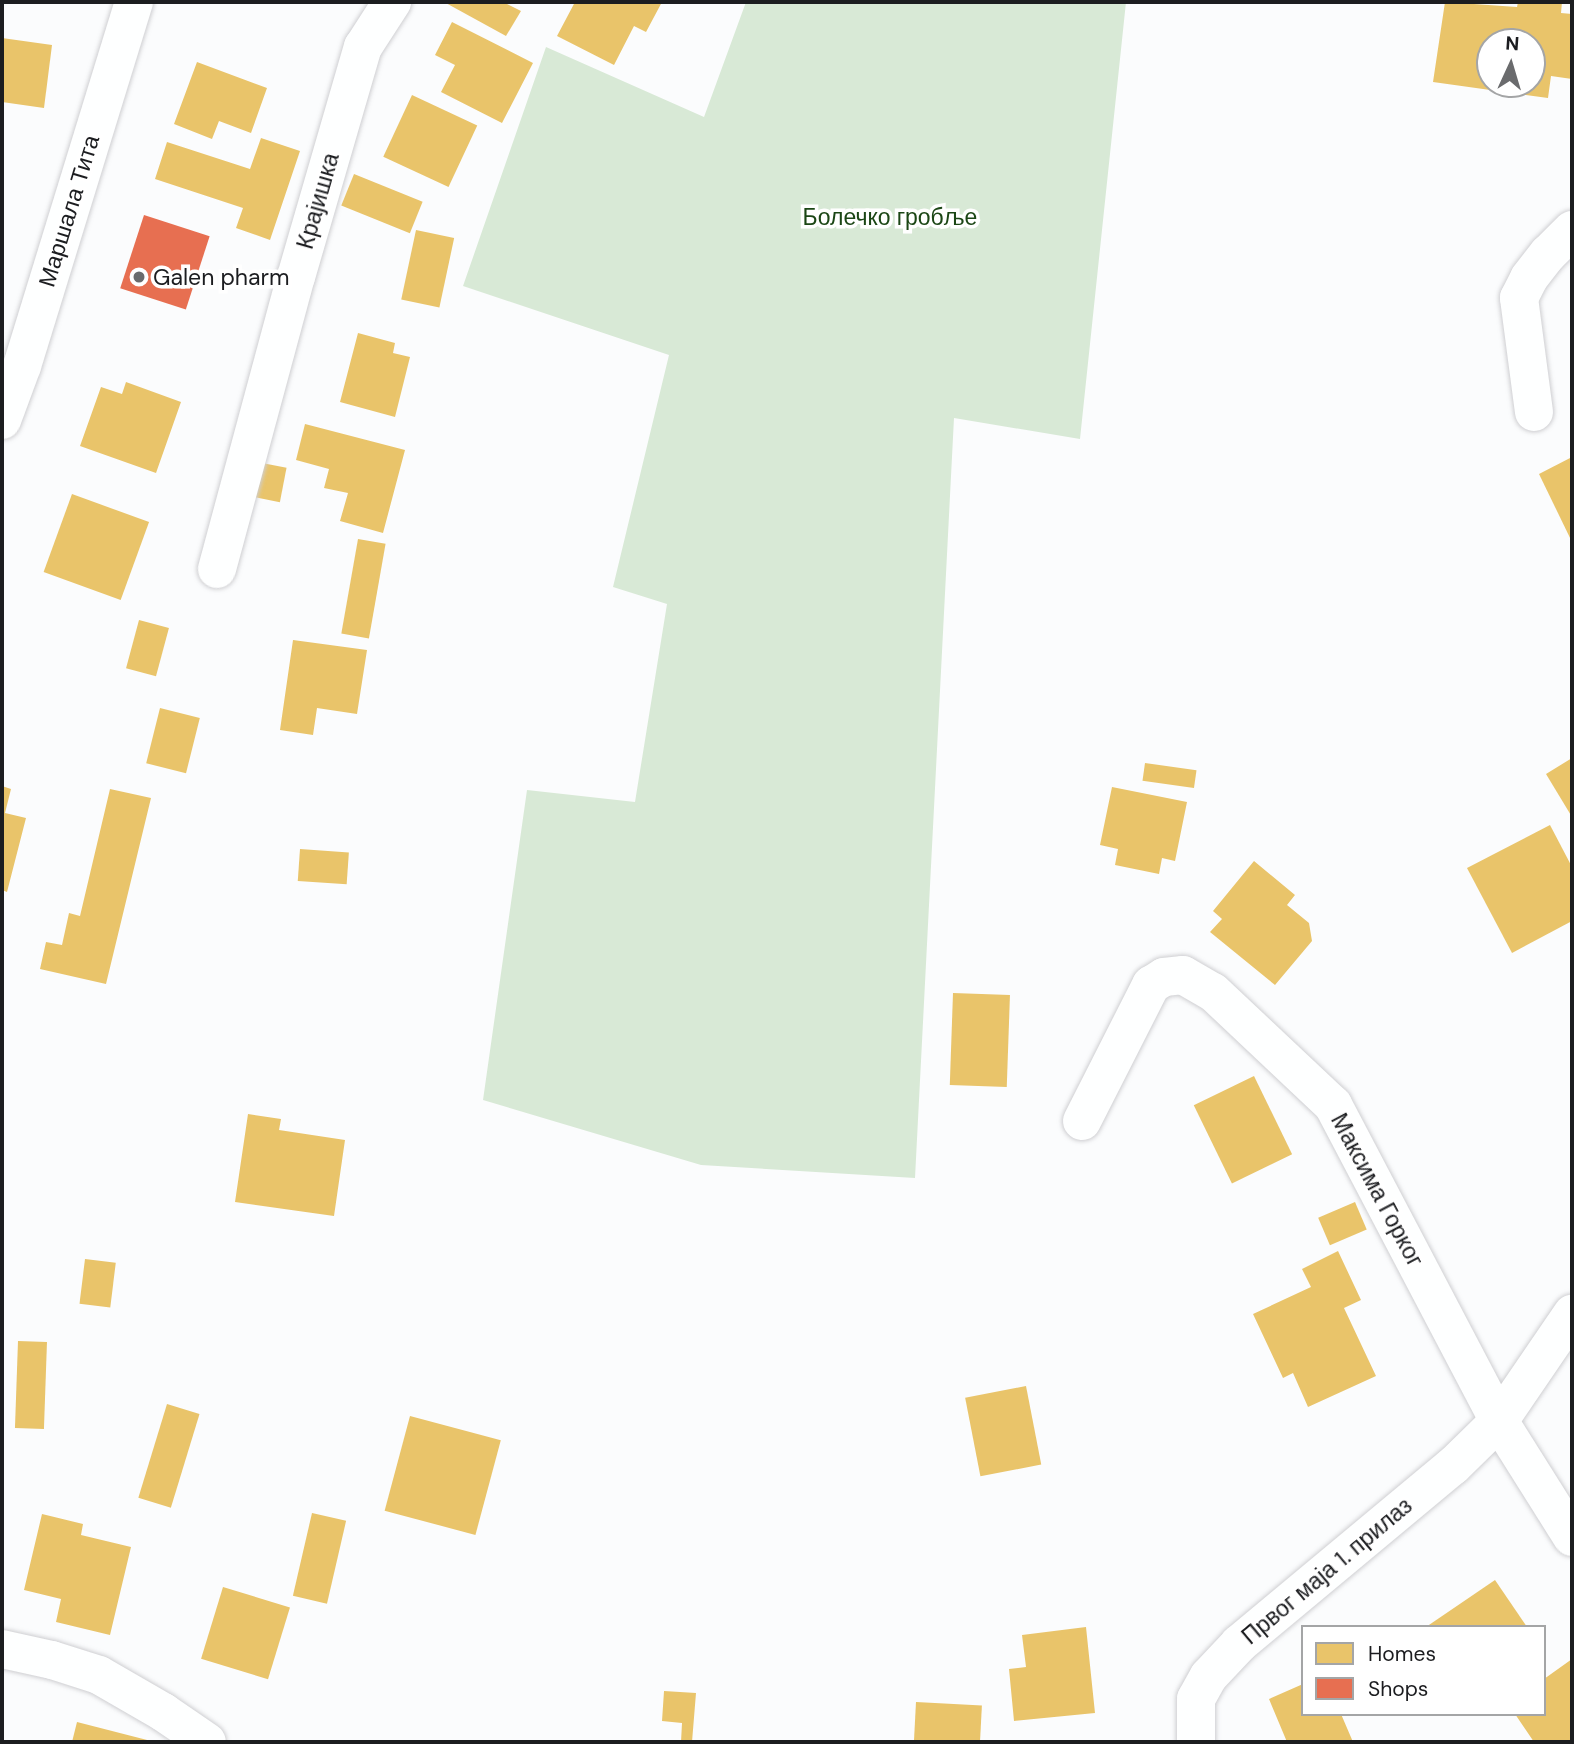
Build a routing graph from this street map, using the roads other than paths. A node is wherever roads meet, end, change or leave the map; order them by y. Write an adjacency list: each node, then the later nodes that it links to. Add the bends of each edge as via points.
1 (134, 2): 5 (street, Маршала Тита)
2 (393, 2): 6 (street, Крајишка, via 363,47)
3 (1572, 230): 4 (street, via 1542,262 1519,298)
4 (1534, 412)
5 (2, 420)
6 (217, 569)
7 (1082, 1121): 9 (street, Максима Горког, via 1151,985 1164,977 1183,975 1213,992 1333,1105)
8 (1572, 1314): 9 (street, Првог маја 1. прилаз)
9 (1499, 1421): 10 (street, Максима Горког); 13 (street, Првог маја 1. прилаз, via 1453,1466 1239,1644 1209,1676 1196,1699)
10 (1572, 1537)
11 (2, 1649): 12 (street, via 99,1675)
12 (207, 1742)
13 (1196, 1742)

